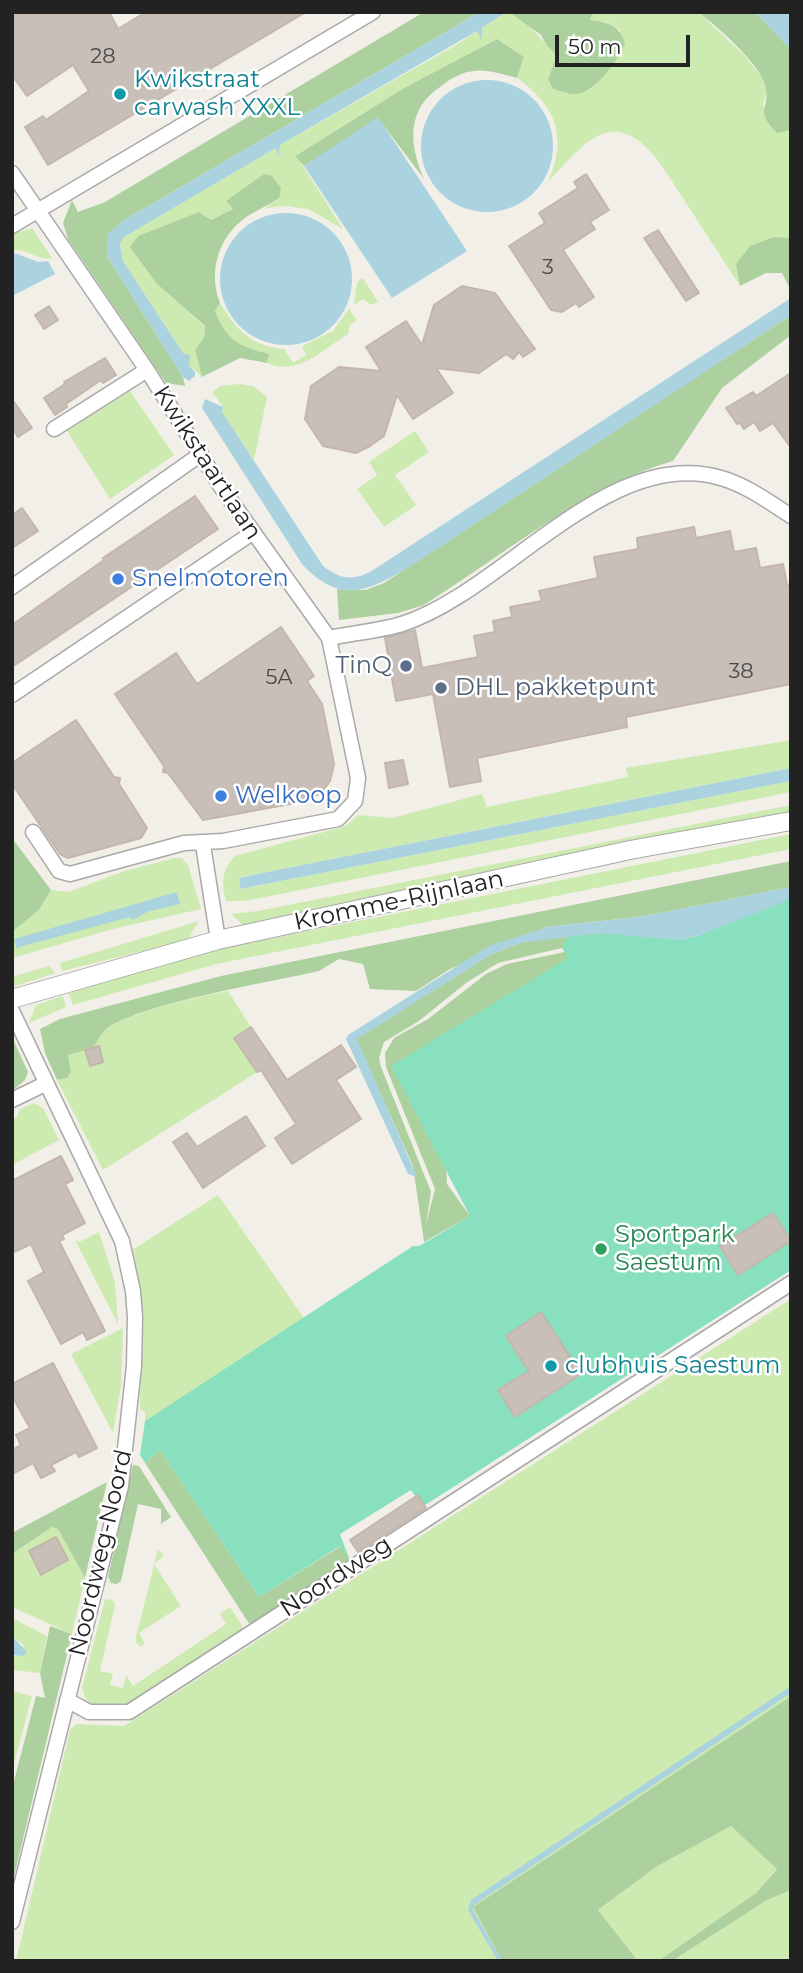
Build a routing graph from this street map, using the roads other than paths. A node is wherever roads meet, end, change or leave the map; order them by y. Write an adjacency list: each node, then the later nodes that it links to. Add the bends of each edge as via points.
1 (373, 12): 3 (street)
2 (12, 173): 3 (street, Kwikstaartlaan)
3 (39, 211): 4 (street); 5 (street, Kwikstaartlaan)
4 (12, 226)
5 (146, 370): 6 (street); 7 (street, Kwikstaartlaan)
6 (54, 429)
7 (201, 454): 9 (street, Kwikstaartlaan); 10 (street)
8 (791, 516): 11 (street, via 721,478 684,473 645,479 611,492 457,596 403,624)
9 (252, 533): 11 (street, Kwikstaartlaan); 12 (street)
10 (12, 587)
11 (329, 638): 15 (street, via 358,778 355,801 344,815 326,822)
12 (12, 695)
13 (791, 821): 16 (street, Kromme-Rijnlaan, via 631,850)
14 (33, 832): 15 (street, via 59,871 70,874 184,843)
15 (203, 845): 16 (street)
16 (218, 940): 17 (street, Kromme-Rijnlaan)
17 (12, 999)
18 (12, 1011): 19 (street, Noordweg-Noord)
19 (46, 1084): 20 (street); 22 (street, Noordweg-Noord, via 122,1241 135,1317 121,1486)
20 (12, 1100)
21 (791, 1283): 22 (street, Noordweg, via 128,1712 89,1712)
22 (67, 1700): 23 (street)
23 (12, 1922)

